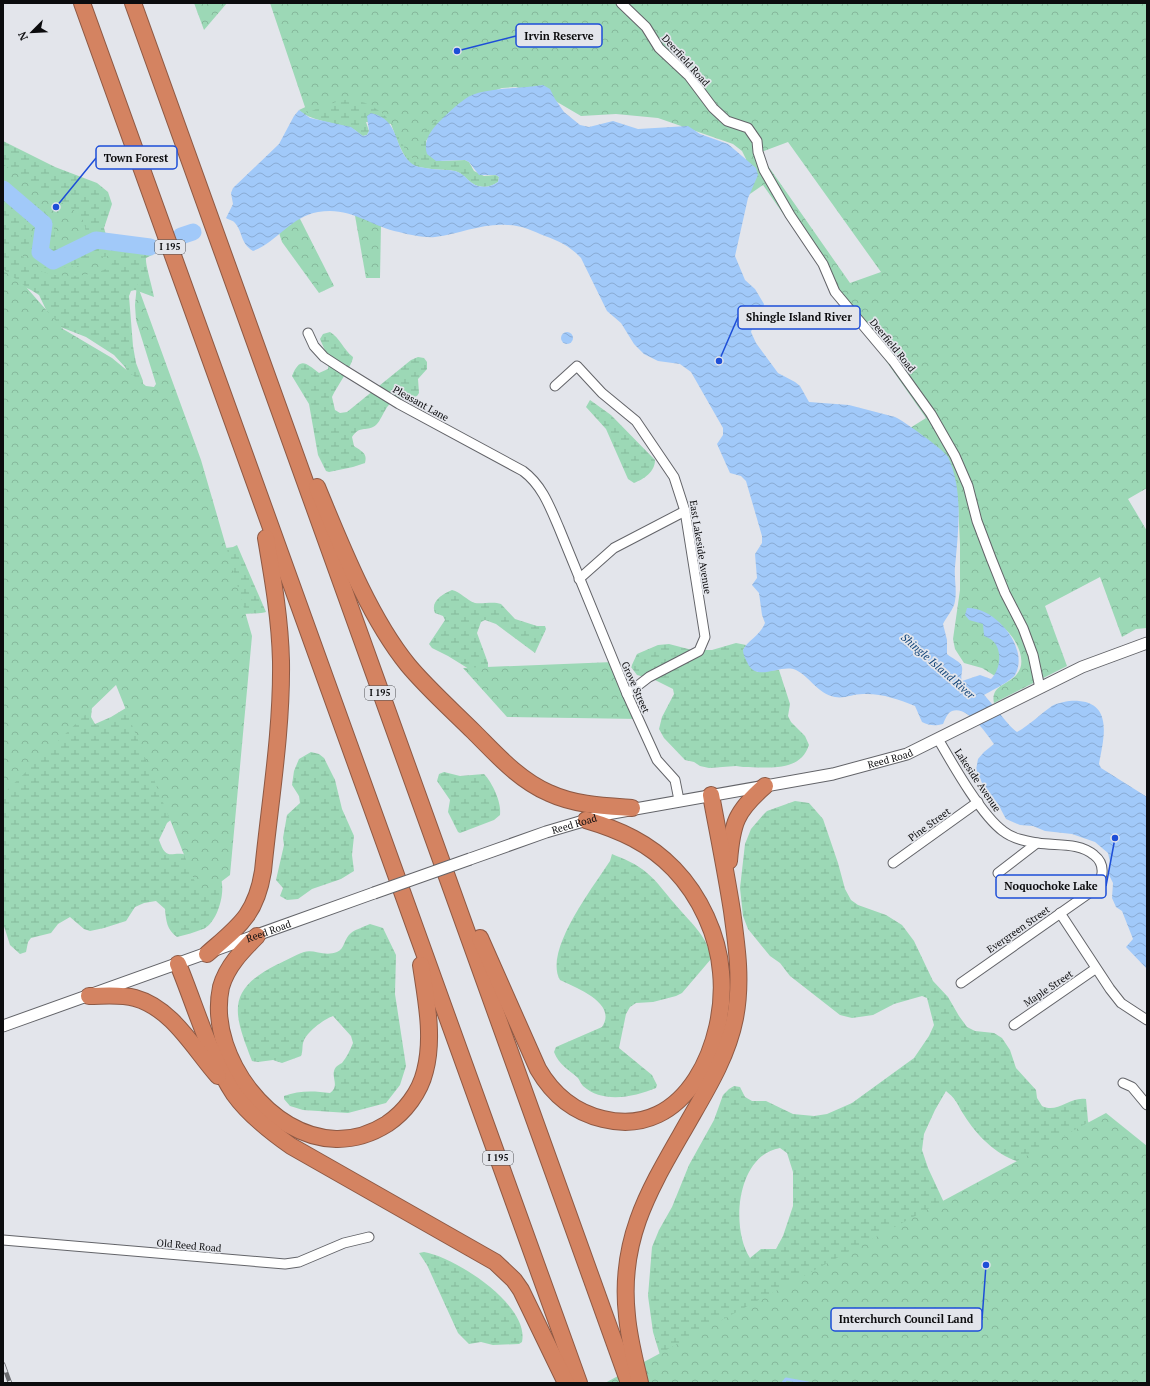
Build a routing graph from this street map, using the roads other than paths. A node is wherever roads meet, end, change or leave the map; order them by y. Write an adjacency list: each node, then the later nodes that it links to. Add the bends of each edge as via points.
1 (82, 3): 8 (highway, I 195)
2 (133, 3): 6 (highway, I 195)
3 (621, 3): 12 (street, Deerfield Road, via 646,27 658,48 689,76 713,108 727,121 748,128 757,141 764,170 823,264 835,292 893,361 931,414 955,456 968,486 977,521 991,558 1033,655)
4 (308, 333): 7 (street, Pleasant Lane, via 314,346 324,357 399,404 523,471)
5 (555, 386): 9 (street, East Lakeside Avenue, via 578,366 602,393 636,421 674,477)
6 (278, 410): 19 (highway, via 369,602 392,644 412,670 526,781 550,794 575,802); 22 (highway, I 195)
7 (534, 480): 10 (street, Grove Street, via 548,503)
8 (257, 491): 28 (highway, I 195); 30 (highway, via 277,602 281,660 278,720 263,870 258,894 250,912)
9 (685, 511): 10 (street, via 614,548); 13 (street, East Lakeside Avenue, via 705,636 699,651 649,677)
10 (579, 579): 13 (street, Grove Street)
11 (1147, 643): 12 (street, Reed Road, via 1082,667)
12 (1040, 688): 14 (street, Reed Road)
13 (627, 694): 17 (street, Grove Street, via 657,760 675,780)
14 (938, 739): 15 (street, Reed Road, via 907,754 871,765); 18 (street, Lakeside Avenue)
15 (765, 786): 16 (street, Reed Road); 26 (highway, via 747,802 736,818)
16 (711, 795): 17 (street, Reed Road); 26 (highway)
17 (679, 800): 19 (street, Reed Road)
18 (978, 802): 21 (street, Lakeside Avenue, via 1003,831 1013,837); 23 (street, Pine Street)
19 (632, 808): 20 (street, Reed Road)
20 (586, 820): 22 (highway, via 634,838 656,852 674,869 704,912 719,958 721,1010 715,1038 704,1065 693,1085 680,1099 665,1110 640,1120 617,1121 586,1114 566,1103 551,1088 538,1069); 29 (street, Reed Road, bridge, via 470,858)
21 (1037, 843): 24 (street); 25 (street, Lakeside Avenue, via 1075,846 1090,852 1100,863)
22 (440, 856): 45 (highway, I 195)
23 (893, 863)
24 (998, 873)
25 (1102, 876): 27 (street, Evergreen Street, via 1095,888)
26 (727, 881): 46 (highway, via 739,973 739,996 733,1027 716,1074 649,1192 638,1217 628,1258 625,1287 627,1318)
27 (1060, 913): 32 (street); 33 (street, Evergreen Street)
28 (416, 932): 29 (highway, via 429,1028 422,1080 408,1105 389,1123 364,1135 336,1139 298,1130 268,1110 245,1086 227,1051 219,1016 221,988 237,957); 44 (highway, I 195)
29 (257, 936): 30 (street, Reed Road)
30 (207, 954): 31 (street, Reed Road)
31 (178, 964): 34 (street, Reed Road); 39 (highway, via 216,1058)
32 (1095, 970): 35 (street, via 1121,1003); 36 (street, Maple Street)
33 (961, 983)
34 (89, 996): 37 (street, Reed Road); 39 (highway, via 134,998 158,1009 173,1022)
35 (1147, 1020)
36 (1014, 1025)
37 (3, 1026)
38 (1124, 1083): 40 (street, via 1132,1087)
39 (235, 1094): 43 (highway, via 255,1117 291,1146 476,1250 505,1271 528,1302)
40 (1147, 1105)
41 (369, 1237): 42 (street, Old Reed Road, via 344,1243 299,1262 285,1264)
42 (3, 1240)
43 (566, 1383)
44 (579, 1383)
45 (629, 1383)
46 (640, 1383)

